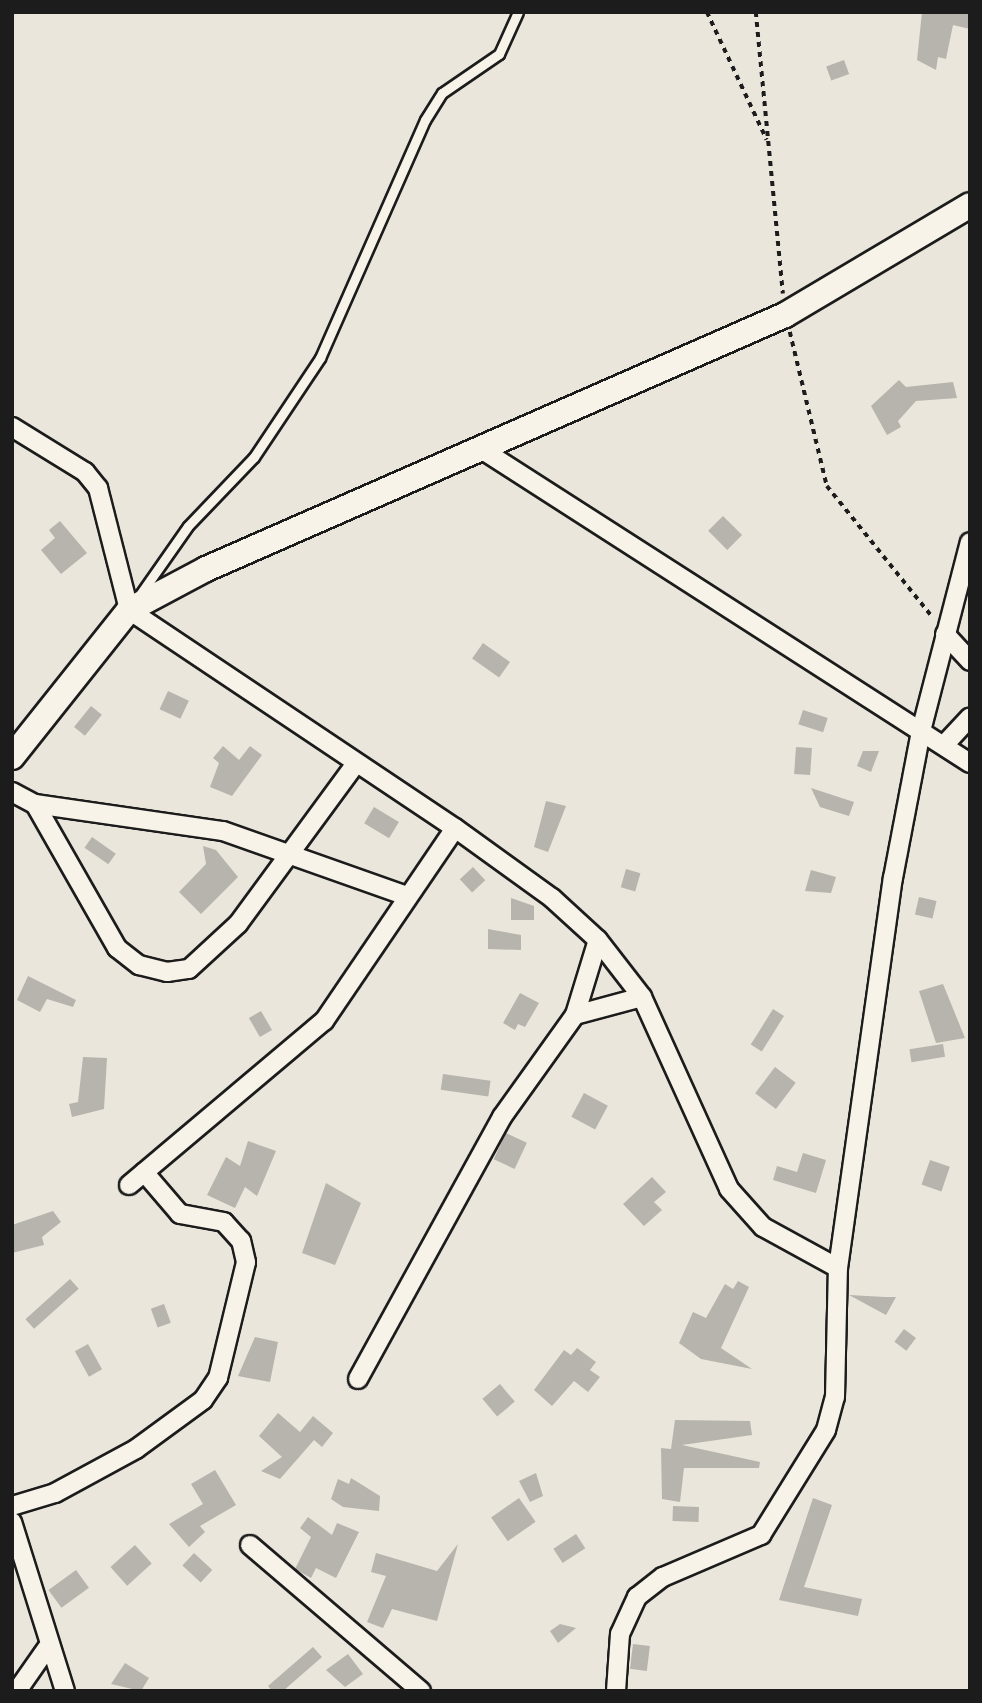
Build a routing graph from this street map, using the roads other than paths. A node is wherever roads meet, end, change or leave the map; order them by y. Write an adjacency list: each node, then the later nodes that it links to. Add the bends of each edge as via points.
1 (518, 12): 6 (lane, via 499,54 442,93 425,120 320,358 254,457 188,526)
2 (970, 205): 4 (street, via 785,315)
3 (12, 427): 6 (street, via 85,472 98,488)
4 (481, 449): 6 (street, via 206,569); 10 (street)
5 (970, 542): 7 (street)
6 (129, 610): 12 (street); 14 (street)
7 (945, 634): 8 (street); 10 (street)
8 (970, 660)
9 (970, 717): 11 (street)
10 (920, 731): 11 (street); 25 (street, via 893,878)
11 (956, 747): 13 (street)
12 (12, 757)
13 (970, 763)
14 (354, 766): 17 (street); 18 (street)
15 (12, 792): 16 (street)
16 (36, 804): 18 (street, via 158,818); 18 (street, via 117,948 139,965 167,972 206,956)
17 (455, 828): 19 (street); 20 (street, via 552,898)
18 (295, 854): 19 (street)
19 (407, 896): 23 (street, via 324,1021)
20 (598, 940): 21 (street); 22 (street)
21 (642, 997): 22 (street); 25 (street, via 729,1189 763,1227)
22 (575, 1015): 26 (street, via 502,1116)
23 (144, 1172): 24 (street); 27 (street, via 180,1214 224,1222 241,1241 246,1262 218,1378 204,1399 136,1450 55,1493)
24 (129, 1185)
25 (838, 1269): 34 (street, via 835,1397 810,1464 761,1535 663,1577 637,1597 620,1634)
26 (358, 1379)
27 (12, 1506)
28 (12, 1522): 30 (street)
29 (250, 1545): 33 (street)
30 (47, 1648): 31 (street); 32 (street)
31 (17, 1691)
32 (65, 1691)
33 (421, 1691)
34 (616, 1691)

